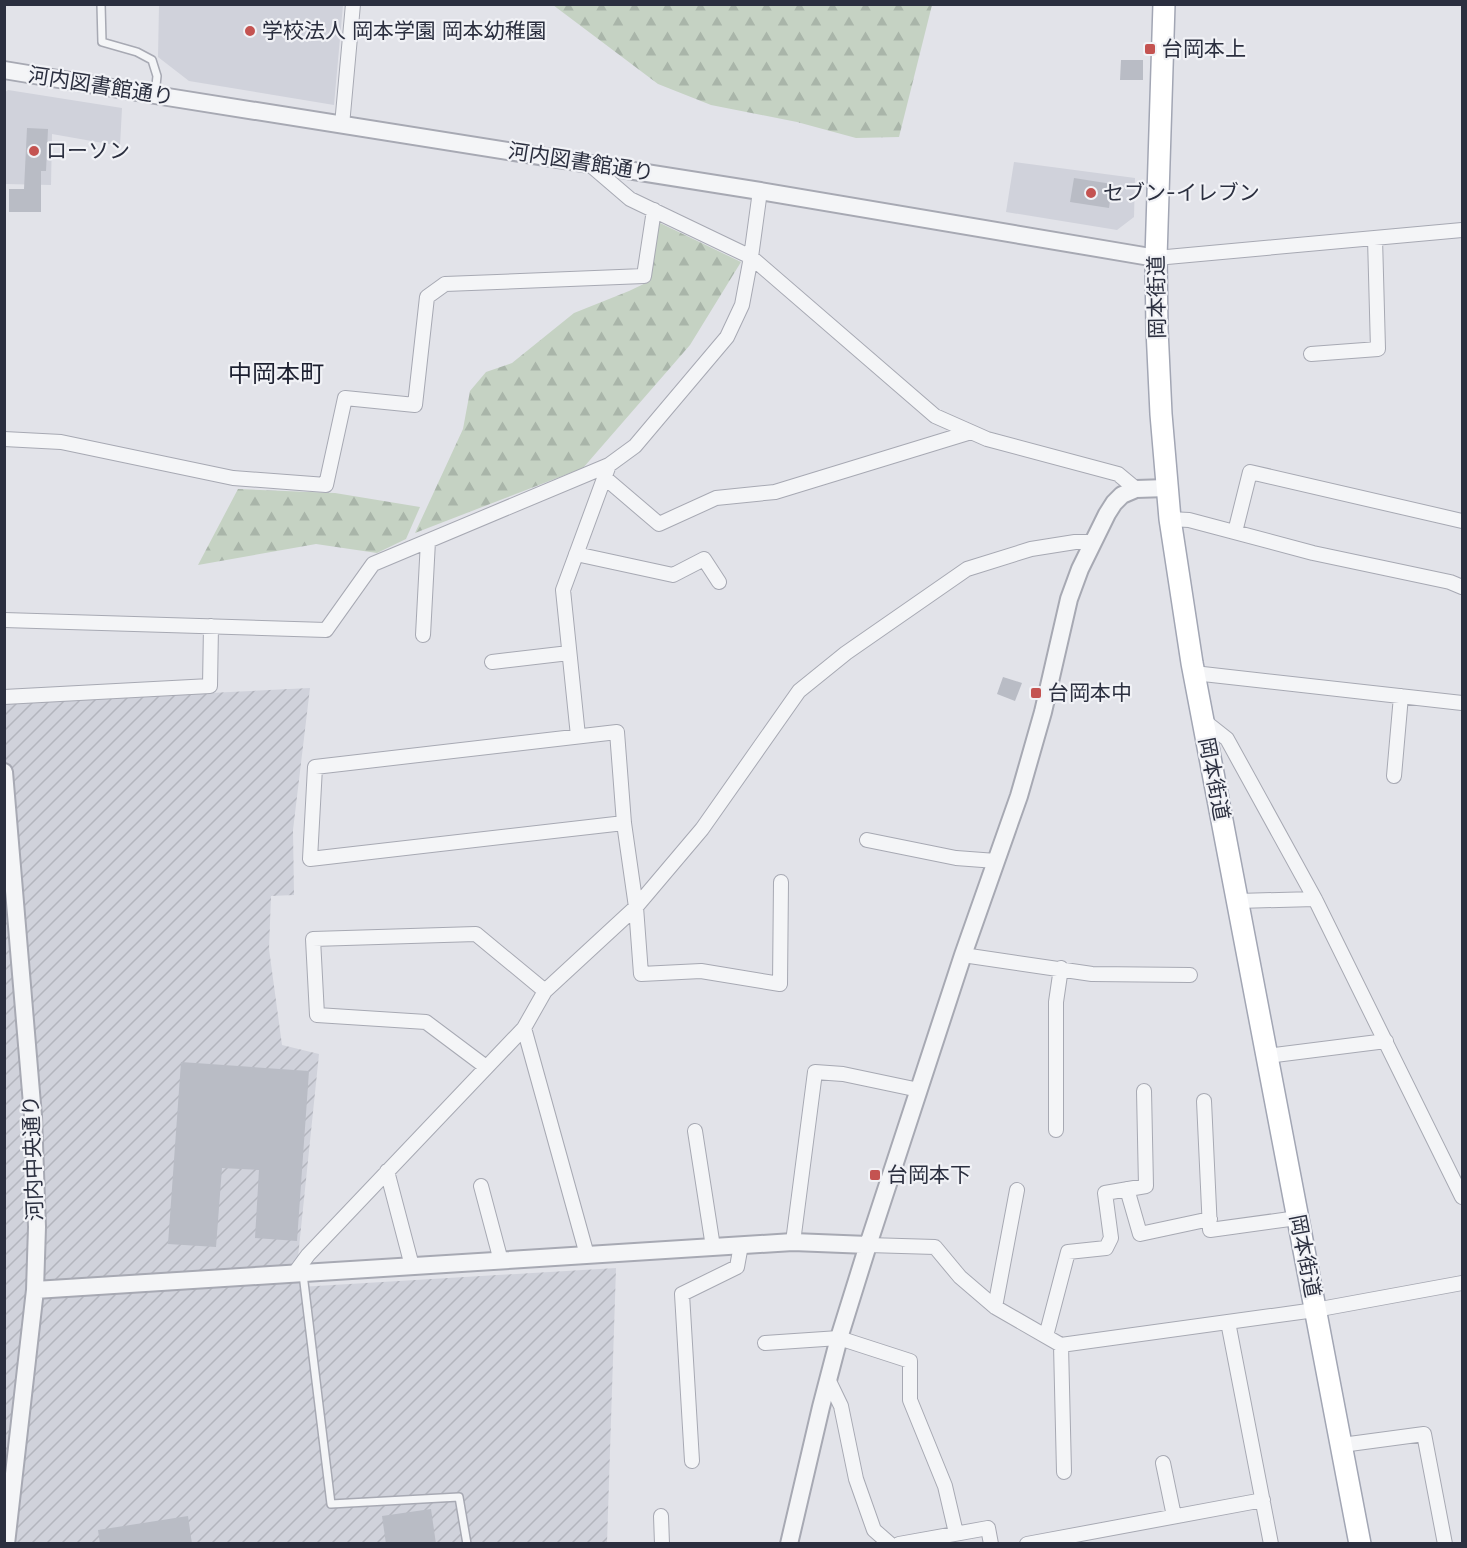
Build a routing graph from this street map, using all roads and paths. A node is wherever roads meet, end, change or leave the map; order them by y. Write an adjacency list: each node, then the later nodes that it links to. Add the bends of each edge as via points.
1 (101, 4): 5 (lane, via 102,42 152,60 157,76)
2 (353, 4): 6 (street)
3 (1164, 4): 13 (main road, 岡本街道)
4 (4, 70): 5 (street, 河内図書館通り)
5 (155, 95): 6 (street, 河内図書館通り)
6 (342, 125): 7 (street, 河内図書館通り)
7 (588, 163): 8 (street, 河内図書館通り); 9 (street, via 630,199)
8 (760, 191): 12 (street); 13 (street, 河内図書館通り)
9 (654, 210): 12 (street); 16 (street, via 644,276 445,284 427,297 415,405 345,398 326,485 233,478 62,442)
10 (1462, 230): 11 (street)
11 (1375, 238): 13 (street); 14 (street, via 1377,349)
12 (751, 257): 15 (street, via 935,416); 17 (street, via 742,305 727,337 635,446)
13 (1156, 258): 18 (main road, 岡本街道)
14 (1311, 354)
15 (971, 432): 17 (street, via 775,492 716,498 659,524); 19 (street, via 1118,474)
16 (4, 439)
17 (606, 471): 23 (street); 25 (street)
18 (1167, 488): 19 (street); 20 (main road, 岡本街道)
19 (1136, 489): 24 (street, via 1114,503)
20 (1170, 519): 22 (street); 33 (main road, 岡本街道)
21 (1462, 521): 22 (street, via 1250,472)
22 (1235, 532): 27 (street)
23 (428, 541): 29 (street, via 374,564 326,630); 30 (street)
24 (1092, 542): 43 (street, via 1069,599 1036,736); 47 (street, via 1031,549 967,569 846,652 800,691 702,829)
25 (576, 554): 26 (street, via 672,575 704,559); 31 (street, via 562,590)
26 (719, 582)
27 (1462, 587)
28 (4, 620): 29 (street)
29 (211, 626): 35 (street, via 210,686)
30 (423, 635)
31 (569, 653): 32 (street); 38 (street)
32 (492, 662)
33 (1194, 673): 34 (street); 37 (main road, 岡本街道)
34 (1401, 696): 36 (street); 40 (street)
35 (4, 697)
36 (1462, 703)
37 (1203, 720): 45 (street, via 1227,739); 46 (main road, 岡本街道)
38 (578, 736): 41 (street, via 617,732); 41 (street, via 315,766 310,859)
39 (4, 772): 77 (street, 河内中央通り, via 33,1116)
40 (1394, 776)
41 (624, 823): 47 (street)
42 (867, 840): 43 (street, via 956,858)
43 (996, 861): 48 (street)
44 (781, 882): 47 (street, via 780,984 701,971 641,974)
45 (1315, 899): 46 (street); 53 (street)
46 (1238, 901): 54 (main road, 岡本街道)
47 (636, 907): 51 (street)
48 (963, 955): 49 (street); 56 (street)
49 (1061, 968): 50 (street, via 1092,974); 59 (street, via 1056,1002)
50 (1190, 975)
51 (545, 991): 52 (street); 55 (street, via 476,934 313,939 317,1015 426,1022)
52 (524, 1028): 55 (street); 72 (street)
53 (1386, 1041): 54 (street); 65 (street)
54 (1267, 1056): 66 (main road, 岡本街道)
55 (486, 1068): 61 (street)
56 (919, 1090): 68 (street, via 815,1072); 70 (street)
57 (1144, 1091): 63 (street, via 1146,1186)
58 (1204, 1101): 67 (street)
59 (1056, 1130)
60 (695, 1131): 71 (street)
61 (387, 1171): 74 (street); 75 (street, via 308,1254)
62 (480, 1186): 73 (street)
63 (1127, 1189): 67 (street, via 1140,1234); 81 (street, via 1105,1193 1111,1238 1106,1248 1068,1252)
64 (1017, 1190): 78 (street)
65 (1462, 1197)
66 (1297, 1218): 67 (street, via 1210,1230); 79 (main road, 岡本街道)
67 (1210, 1219)
68 (793, 1242): 69 (street); 70 (street)
69 (741, 1245): 71 (street); 87 (street, via 737,1267 682,1294)
70 (868, 1245): 78 (street, via 935,1247 960,1277); 82 (street)
71 (713, 1247): 72 (street)
72 (587, 1255): 73 (street)
73 (501, 1261): 74 (street)
74 (412, 1266): 75 (street)
75 (299, 1274): 77 (street); 95 (lane, via 331,1504 459,1497)
76 (1462, 1283): 79 (street)
77 (35, 1290): 94 (street, 河内中央通り)
78 (995, 1307): 81 (street)
79 (1315, 1310): 80 (street); 86 (main road, 岡本街道)
80 (1228, 1322): 84 (street); 90 (street)
81 (1046, 1336): 84 (street)
82 (839, 1338): 83 (street); 85 (street); 93 (street, via 910,1361 910,1400 945,1486)
83 (765, 1343)
84 (1061, 1345): 89 (street)
85 (828, 1379): 97 (street); 98 (street, via 841,1406 856,1479 874,1530)
86 (1342, 1444): 103 (main road, 岡本街道); 104 (street, via 1424,1434)
87 (692, 1461)
88 (1163, 1463): 92 (street)
89 (1065, 1472)
90 (1263, 1500): 92 (street); 102 (street)
91 (661, 1516): 96 (street)
92 (1174, 1516): 101 (street)
93 (956, 1533): 99 (street); 100 (street, via 988,1527)
94 (6, 1544)
95 (467, 1544)
96 (662, 1544)
97 (789, 1544)
98 (890, 1544)
99 (898, 1544)
100 (991, 1544)
101 (1027, 1544)
102 (1271, 1544)
103 (1360, 1544)
104 (1445, 1544)

